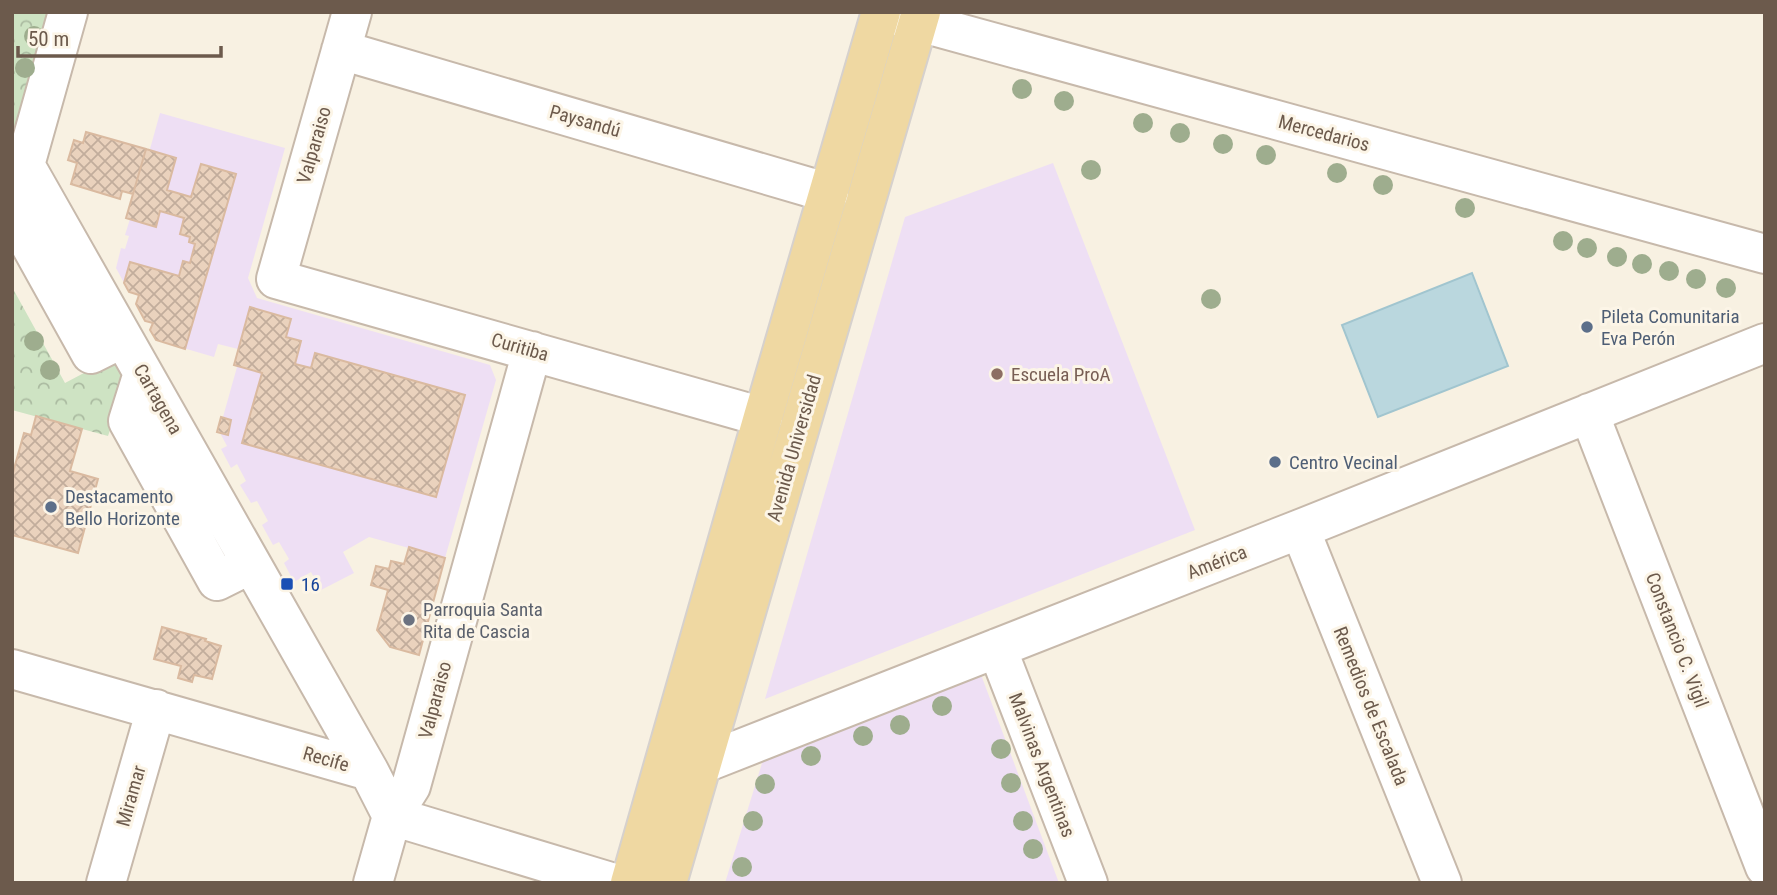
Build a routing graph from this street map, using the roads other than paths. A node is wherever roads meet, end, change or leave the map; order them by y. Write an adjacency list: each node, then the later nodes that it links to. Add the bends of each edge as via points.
1 (68, 12): 17 (street, Cartagena, via 25,165)
2 (352, 12): 4 (street, Valparaiso)
3 (901, 15): 5 (main road, Avenida Universidad); 6 (street, Mercedarios); 16 (main road, Avenida Universidad)
4 (341, 50): 5 (street, Paysandú); 7 (street, Valparaiso)
5 (829, 193): 11 (main road, Avenida Universidad)
6 (1765, 254)
7 (276, 279): 9 (street, Curitiba)
8 (1765, 343): 10 (street, América)
9 (532, 351): 11 (street, Curitiba); 18 (street, Valparaiso, via 411,786)
10 (1589, 413): 12 (street, América); 19 (street, Constancio C. Vigil)
11 (763, 417): 16 (main road, Avenida Universidad)
12 (1300, 529): 13 (street, América); 26 (street, Remedios de Escalada)
13 (997, 648): 16 (street, América); 25 (street, Malvinas Argentinas)
14 (12, 669): 15 (street, Recife)
15 (156, 709): 17 (street, Recife); 20 (street, Miramar)
16 (684, 761): 23 (main road, Avenida Universidad); 24 (main road, Avenida Universidad)
17 (369, 771): 18 (street, Recife)
18 (392, 816): 21 (street, Valparaiso); 22 (street)
19 (1765, 867)
20 (106, 883)
21 (373, 883)
22 (614, 883)
23 (631, 883)
24 (667, 883)
25 (1088, 883)
26 (1441, 883)

